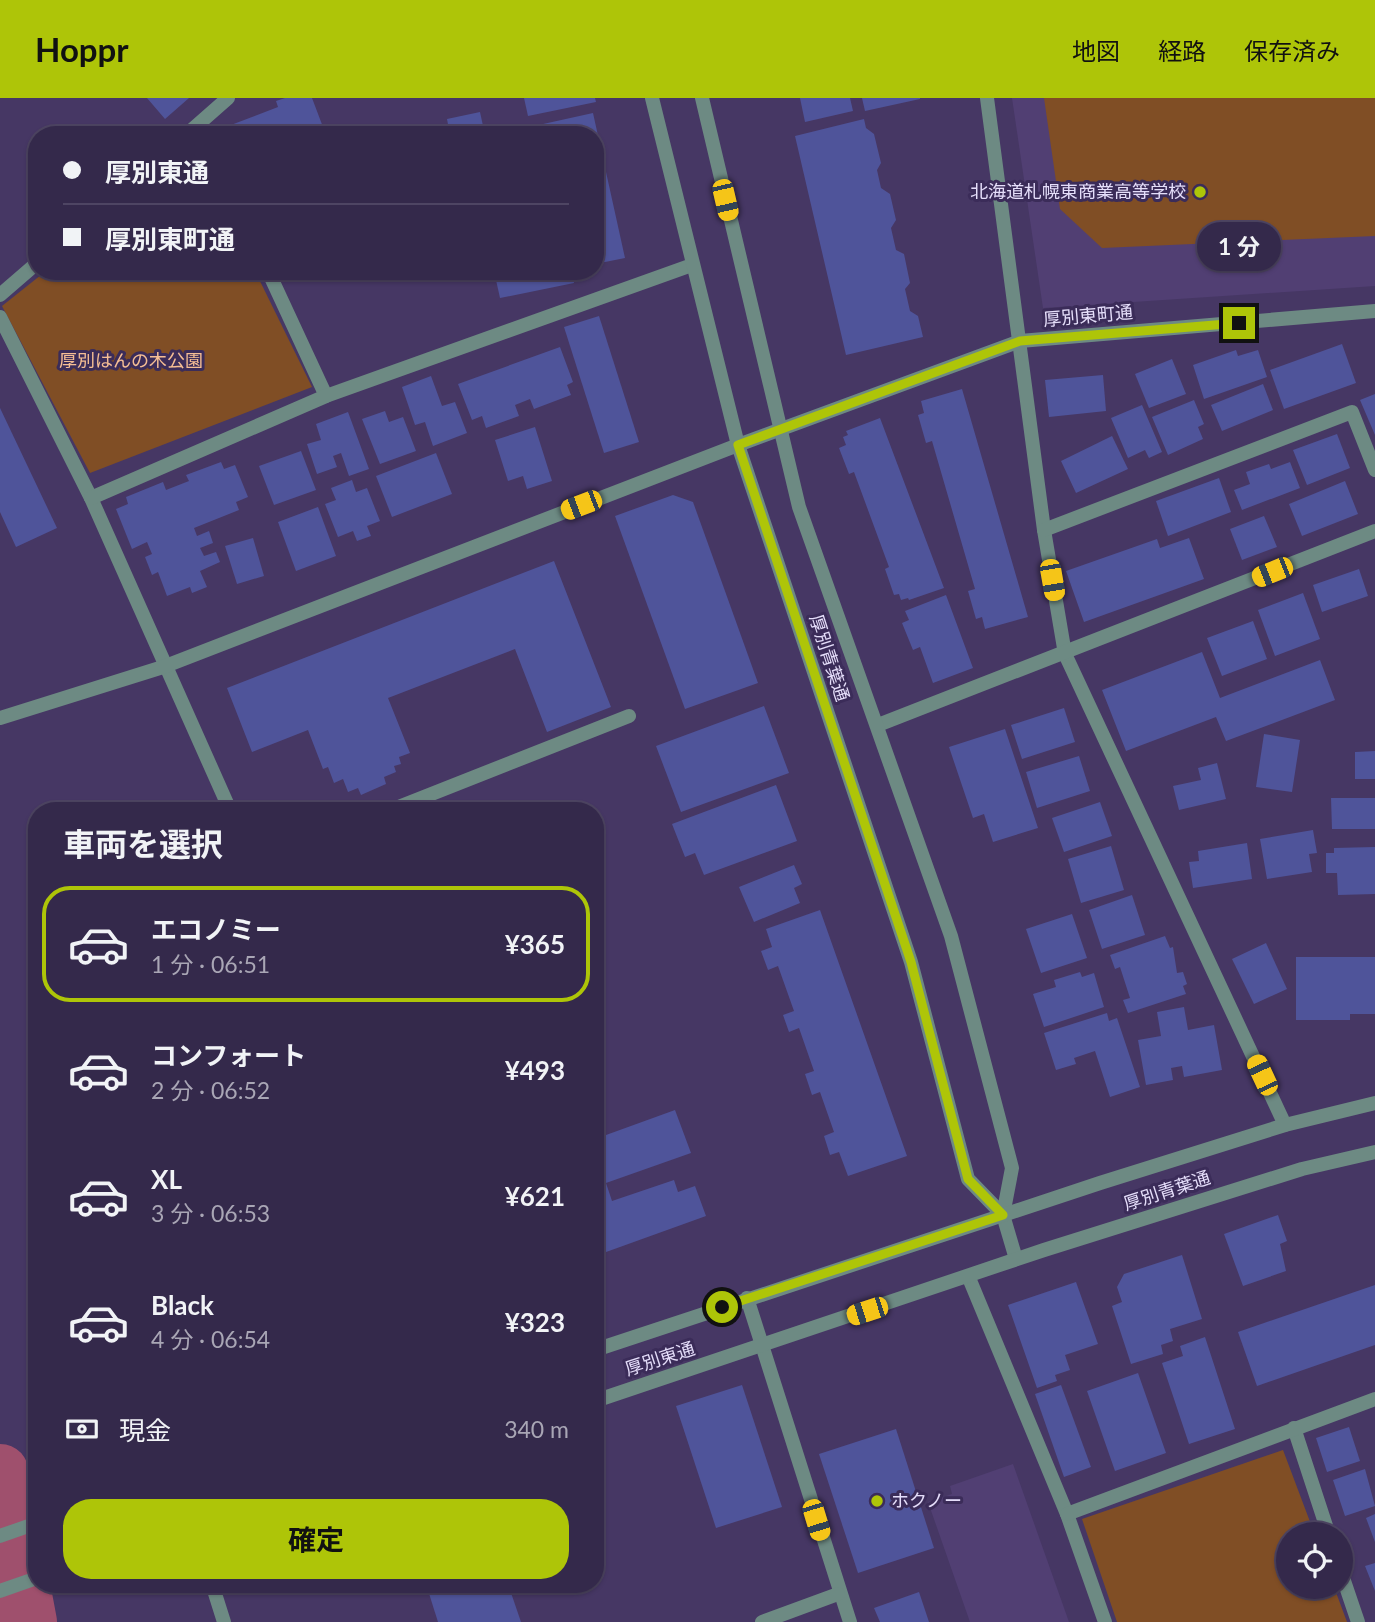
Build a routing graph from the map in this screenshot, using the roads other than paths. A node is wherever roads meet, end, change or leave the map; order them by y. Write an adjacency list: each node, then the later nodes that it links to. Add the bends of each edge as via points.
1 (228, 98): 5 (street)
2 (652, 98): 6 (street, 厚別青葉通)
3 (702, 98): 14 (street, 厚別青葉通)
4 (987, 98): 12 (street)
5 (204, 126)
6 (692, 265): 13 (street); 15 (street, 厚別青葉通)
7 (28, 271): 9 (street)
8 (272, 280): 13 (street)
9 (0, 295)
10 (1375, 311): 12 (street, 厚別東町通)
11 (0, 317): 17 (street)
12 (1020, 341): 14 (street, 厚別東町通); 18 (street)
13 (326, 396): 17 (street)
14 (779, 429): 15 (street, 厚別東町通); 24 (street, 厚別青葉通, via 799,507)
15 (738, 445): 21 (street, 厚別東町通); 30 (street, 厚別青葉通, via 911,962 968,1179)
16 (1375, 470): 18 (street, via 1352,412)
17 (91, 498): 21 (street)
18 (1044, 530): 20 (street)
19 (1375, 531): 20 (street)
20 (1065, 654): 24 (street); 28 (street)
21 (163, 667): 23 (street, 厚別東町通); 25 (street)
22 (629, 716): 26 (street)
23 (0, 718)
24 (878, 725): 30 (street, 厚別青葉通, via 951,936 1012,1168)
25 (226, 802)
26 (411, 802)
27 (1375, 1103): 28 (street, 厚別青葉通)
28 (1285, 1125): 30 (street, 厚別青葉通)
29 (1375, 1152): 31 (street, 厚別青葉通, via 1302,1169)
30 (1003, 1215): 31 (street, 厚別青葉通); 33 (street, 厚別東通)
31 (1016, 1259): 32 (street, 厚別東通)
32 (969, 1278): 34 (street, 厚別東通); 39 (street)
33 (747, 1298): 34 (street); 35 (street, 厚別東通)
34 (762, 1346): 36 (street, 厚別東通); 46 (street)
35 (604, 1347)
36 (604, 1398)
37 (1375, 1399): 38 (street)
38 (1294, 1428): 39 (street); 40 (street)
39 (1067, 1514): 51 (street)
40 (1325, 1522)
41 (28, 1525): 42 (street)
42 (0, 1536)
43 (28, 1581): 44 (street)
44 (0, 1591)
45 (215, 1593): 48 (street)
46 (838, 1594): 49 (street); 50 (street)
47 (1350, 1599): 52 (street)
48 (224, 1622)
49 (762, 1622)
50 (850, 1622)
51 (1105, 1622)
52 (1358, 1622)

